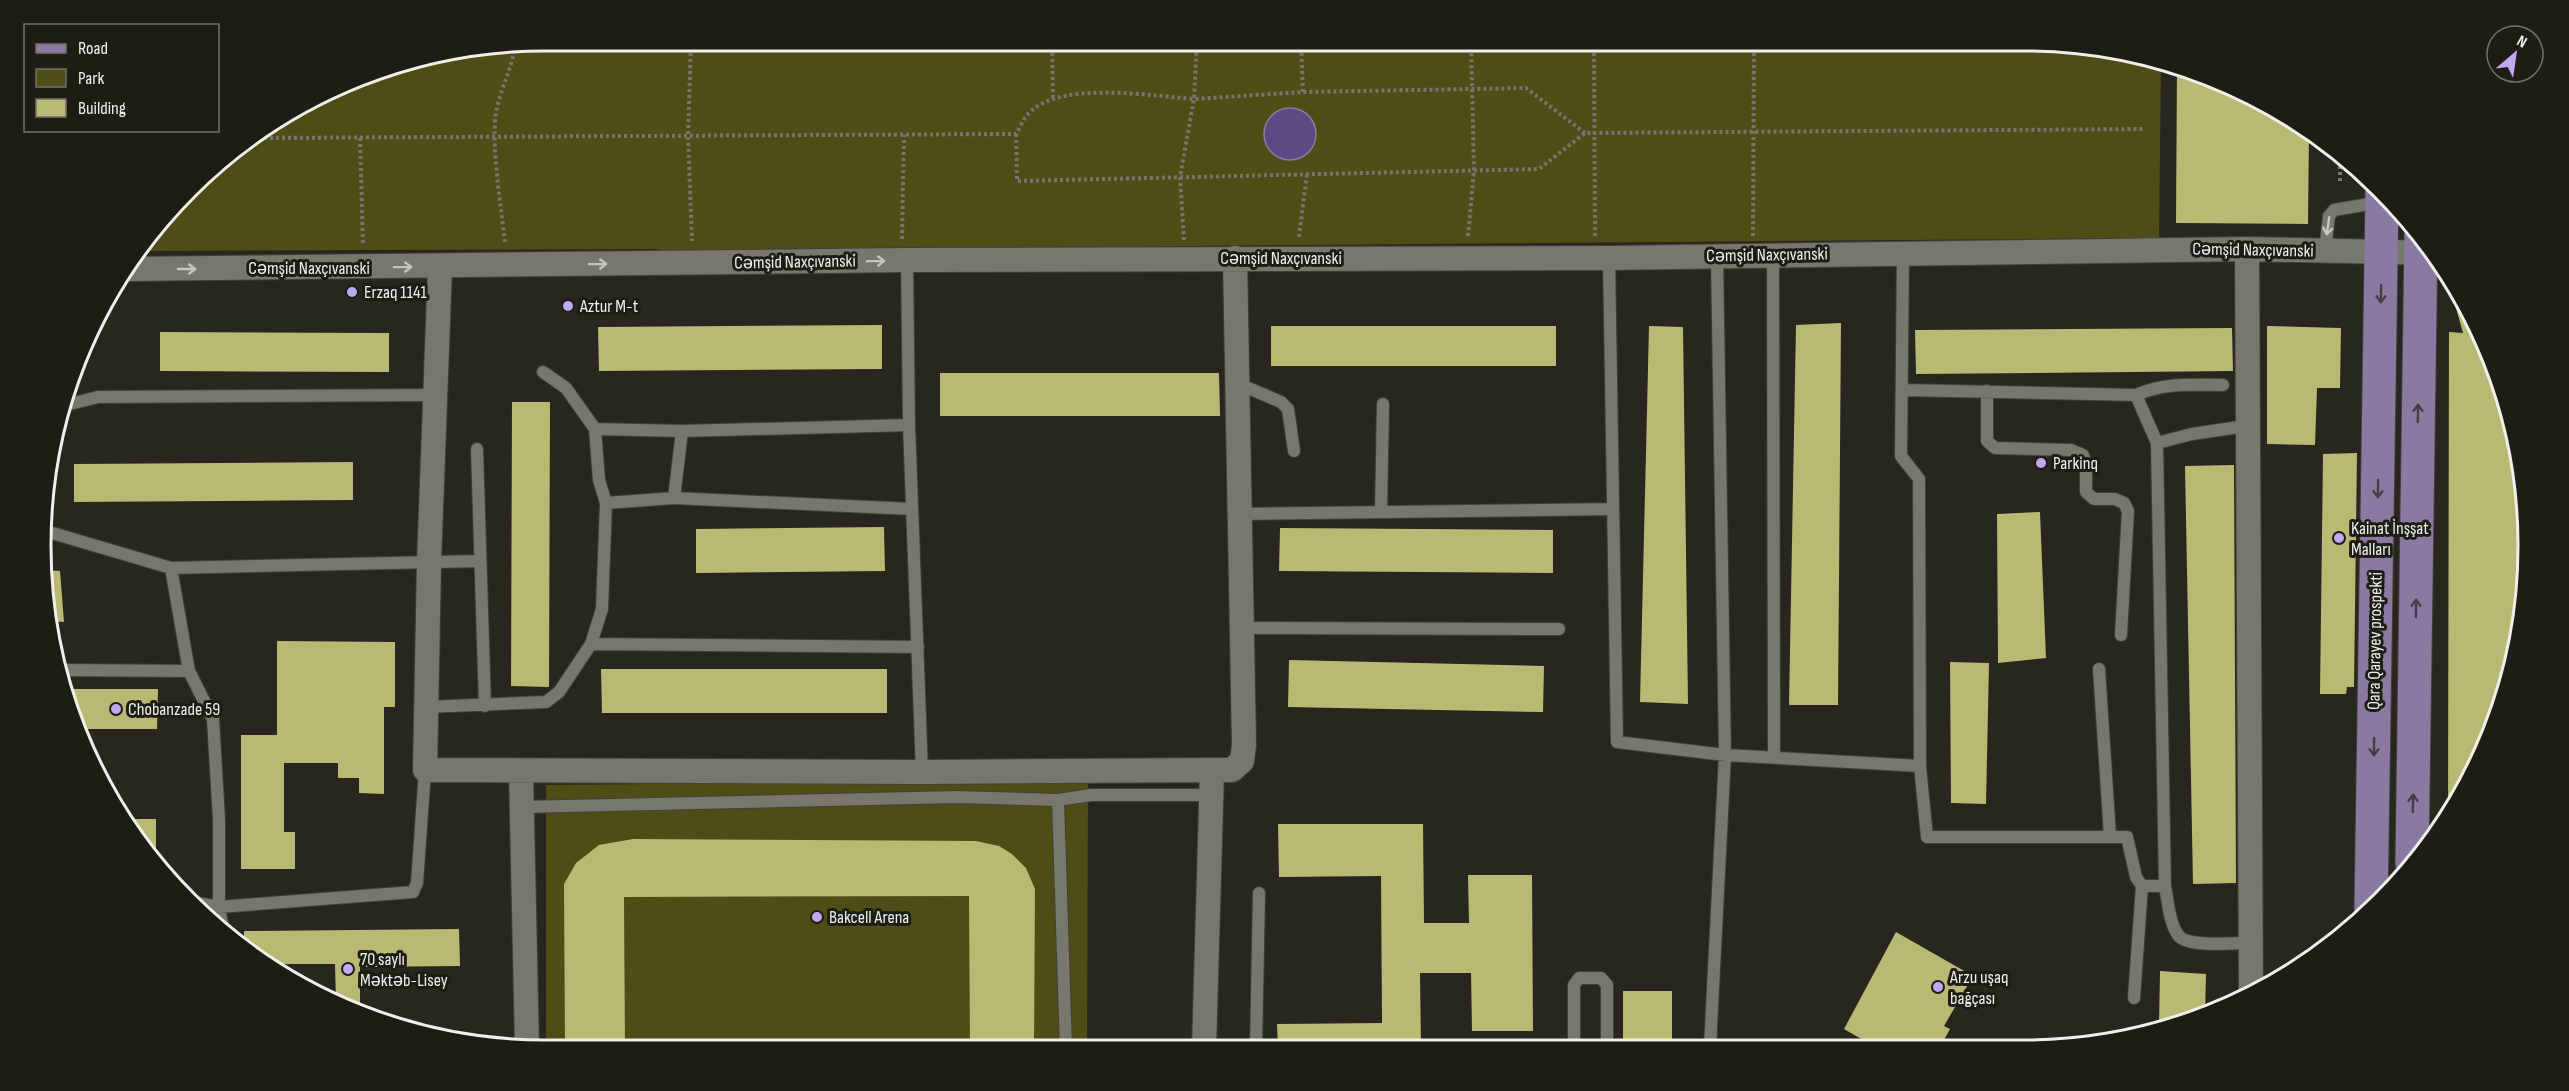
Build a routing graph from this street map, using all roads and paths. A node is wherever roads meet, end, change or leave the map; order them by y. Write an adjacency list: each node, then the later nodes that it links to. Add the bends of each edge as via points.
1 (691, 51): 19 (path)
2 (1052, 51): 11 (path)
3 (1196, 51): 12 (path)
4 (1301, 51): 10 (path)
5 (1471, 51): 9 (path)
6 (1594, 51): 16 (path)
7 (1754, 51): 14 (path)
8 (514, 52): 22 (path, via 496,114)
9 (1472, 89): 10 (path); 15 (path, via 1526,88); 24 (path)
10 (1303, 92): 12 (path)
11 (1053, 98): 12 (path, via 1090,93); 17 (path, via 1028,113)
12 (1194, 99): 26 (path)
13 (2144, 129): 14 (path)
14 (1753, 132): 16 (path); 35 (path)
15 (1585, 133): 16 (path); 24 (path, via 1539,169)
16 (1596, 133): 41 (path)
17 (1016, 134): 18 (path); 26 (path, via 1017,181)
18 (904, 135): 19 (path); 43 (path)
19 (688, 136): 22 (path); 44 (path)
20 (265, 138): 21 (path)
21 (360, 138): 22 (path); 46 (path)
22 (496, 138): 45 (path)
23 (2340, 166): 27 (path)
24 (1474, 170): 25 (path); 40 (path)
25 (1308, 174): 26 (path); 39 (path)
26 (1180, 177): 42 (path)
27 (2340, 181)
28 (2376, 199): 32 (lane, one-way to 32, via 2334,210 2329,216)
29 (2382, 205): 34 (main road, Qara Qarayev prospekti)
30 (2419, 248): 34 (street, Cəmşid Naxçıvanski)
31 (2247, 249): 32 (street, Cəmşid Naxçıvanski); 33 (street, Cəmşid Naxçıvanski); 59 (street)
32 (2325, 251): 34 (street, Cəmşid Naxçıvanski)
33 (1903, 253): 35 (street, Cəmşid Naxçıvanski); 52 (lane)
34 (2381, 253): 100 (main road, Qara Qarayev prospekti, one-way to 100)
35 (1763, 255): 36 (street, Cəmşid Naxçıvanski); 86 (lane)
36 (1717, 256): 41 (street, Cəmşid Naxçıvanski); 85 (lane)
37 (2425, 257): 96 (main road, one-way to 37)
38 (1235, 258): 39 (street, Cəmşid Naxçıvanski); 42 (street, Cəmşid Naxçıvanski); 50 (street)
39 (1296, 258): 40 (street, Cəmşid Naxçıvanski)
40 (1466, 258): 41 (street, Cəmşid Naxçıvanski)
41 (1602, 258): 68 (lane)
42 (1186, 259): 43 (street, Cəmşid Naxçıvanski)
43 (905, 260): 44 (street, Cəmşid Naxçıvanski, one-way to 43); 58 (lane)
44 (693, 263): 45 (street, Cəmşid Naxçıvanski, one-way to 44)
45 (508, 266): 47 (street, Cəmşid Naxçıvanski)
46 (363, 267): 47 (street, Cəmşid Naxçıvanski, one-way to 47); 48 (street, Cəmşid Naxçıvanski, one-way to 46)
47 (440, 267): 54 (street)
48 (135, 269)
49 (543, 372): 60 (lane, via 566,388)
50 (1239, 384): 64 (lane, via 1281,402 1288,409); 70 (street)
51 (2223, 385): 55 (lane, via 2166,385)
52 (1903, 390): 53 (lane); 87 (lane, via 1901,456 1919,479)
53 (1987, 391): 55 (lane); 77 (lane, via 1987,441 1995,448 2071,450 2083,455 2086,492 2094,499 2124,503 2128,511)
54 (435, 395): 56 (lane, via 98,397); 73 (street)
55 (2136, 395): 62 (lane)
56 (72, 403)
57 (1383, 404): 69 (lane)
58 (909, 425): 61 (lane); 67 (lane)
59 (2246, 426): 62 (lane); 104 (street)
60 (595, 429): 61 (lane); 66 (lane, via 598,480)
61 (682, 431): 65 (lane)
62 (2157, 443): 98 (lane)
63 (477, 450): 72 (lane)
64 (1294, 451)
65 (674, 498): 66 (lane); 67 (lane)
66 (606, 503): 78 (lane, via 602,609)
67 (912, 509): 79 (lane)
68 (1613, 509): 69 (lane); 85 (lane, via 1617,742)
69 (1381, 512): 70 (lane)
70 (1241, 514): 75 (street)
71 (51, 533): 74 (lane)
72 (480, 561): 73 (lane); 83 (lane)
73 (429, 563): 74 (lane); 84 (street)
74 (171, 568): 82 (lane)
75 (1240, 628): 76 (lane); 89 (street, via 1242,761 1232,770)
76 (1559, 629)
77 (2121, 635)
78 (591, 644): 79 (lane); 83 (lane, via 559,692 546,702)
79 (918, 647): 91 (lane)
80 (2099, 669): 95 (lane)
81 (67, 670): 82 (lane)
82 (189, 671): 102 (lane, via 213,719)
83 (485, 706): 84 (lane)
84 (426, 707): 88 (street)
85 (1725, 755): 86 (lane); 113 (lane)
86 (1774, 758): 87 (lane)
87 (1920, 766): 95 (lane, via 1927,837)
88 (425, 770): 90 (street); 102 (lane, via 417,883 413,892)
89 (1212, 770): 91 (street); 92 (street)
90 (521, 771): 91 (street); 94 (street)
91 (922, 772)
92 (1213, 795): 93 (lane, via 1091,795); 109 (street)
93 (1058, 800): 94 (lane, via 957,797); 108 (lane)
94 (522, 807): 107 (street)
95 (2110, 836): 97 (lane, via 2127,837 2136,877)
96 (2418, 844)
97 (2142, 886): 98 (lane); 106 (lane)
98 (2165, 886): 104 (lane, via 2179,938 2190,943)
99 (1259, 893): 110 (lane)
100 (2371, 897)
101 (206, 904): 102 (lane)
102 (219, 907): 103 (lane)
103 (221, 919)
104 (2250, 943): 105 (street)
105 (2251, 984)
106 (2134, 998)
107 (526, 1039)
108 (1066, 1040)
109 (1204, 1040)
110 (1256, 1040)
111 (1574, 1040): 112 (lane, via 1574,985 1579,978 1601,978 1607,985)
112 (1607, 1040)
113 (1710, 1040)

